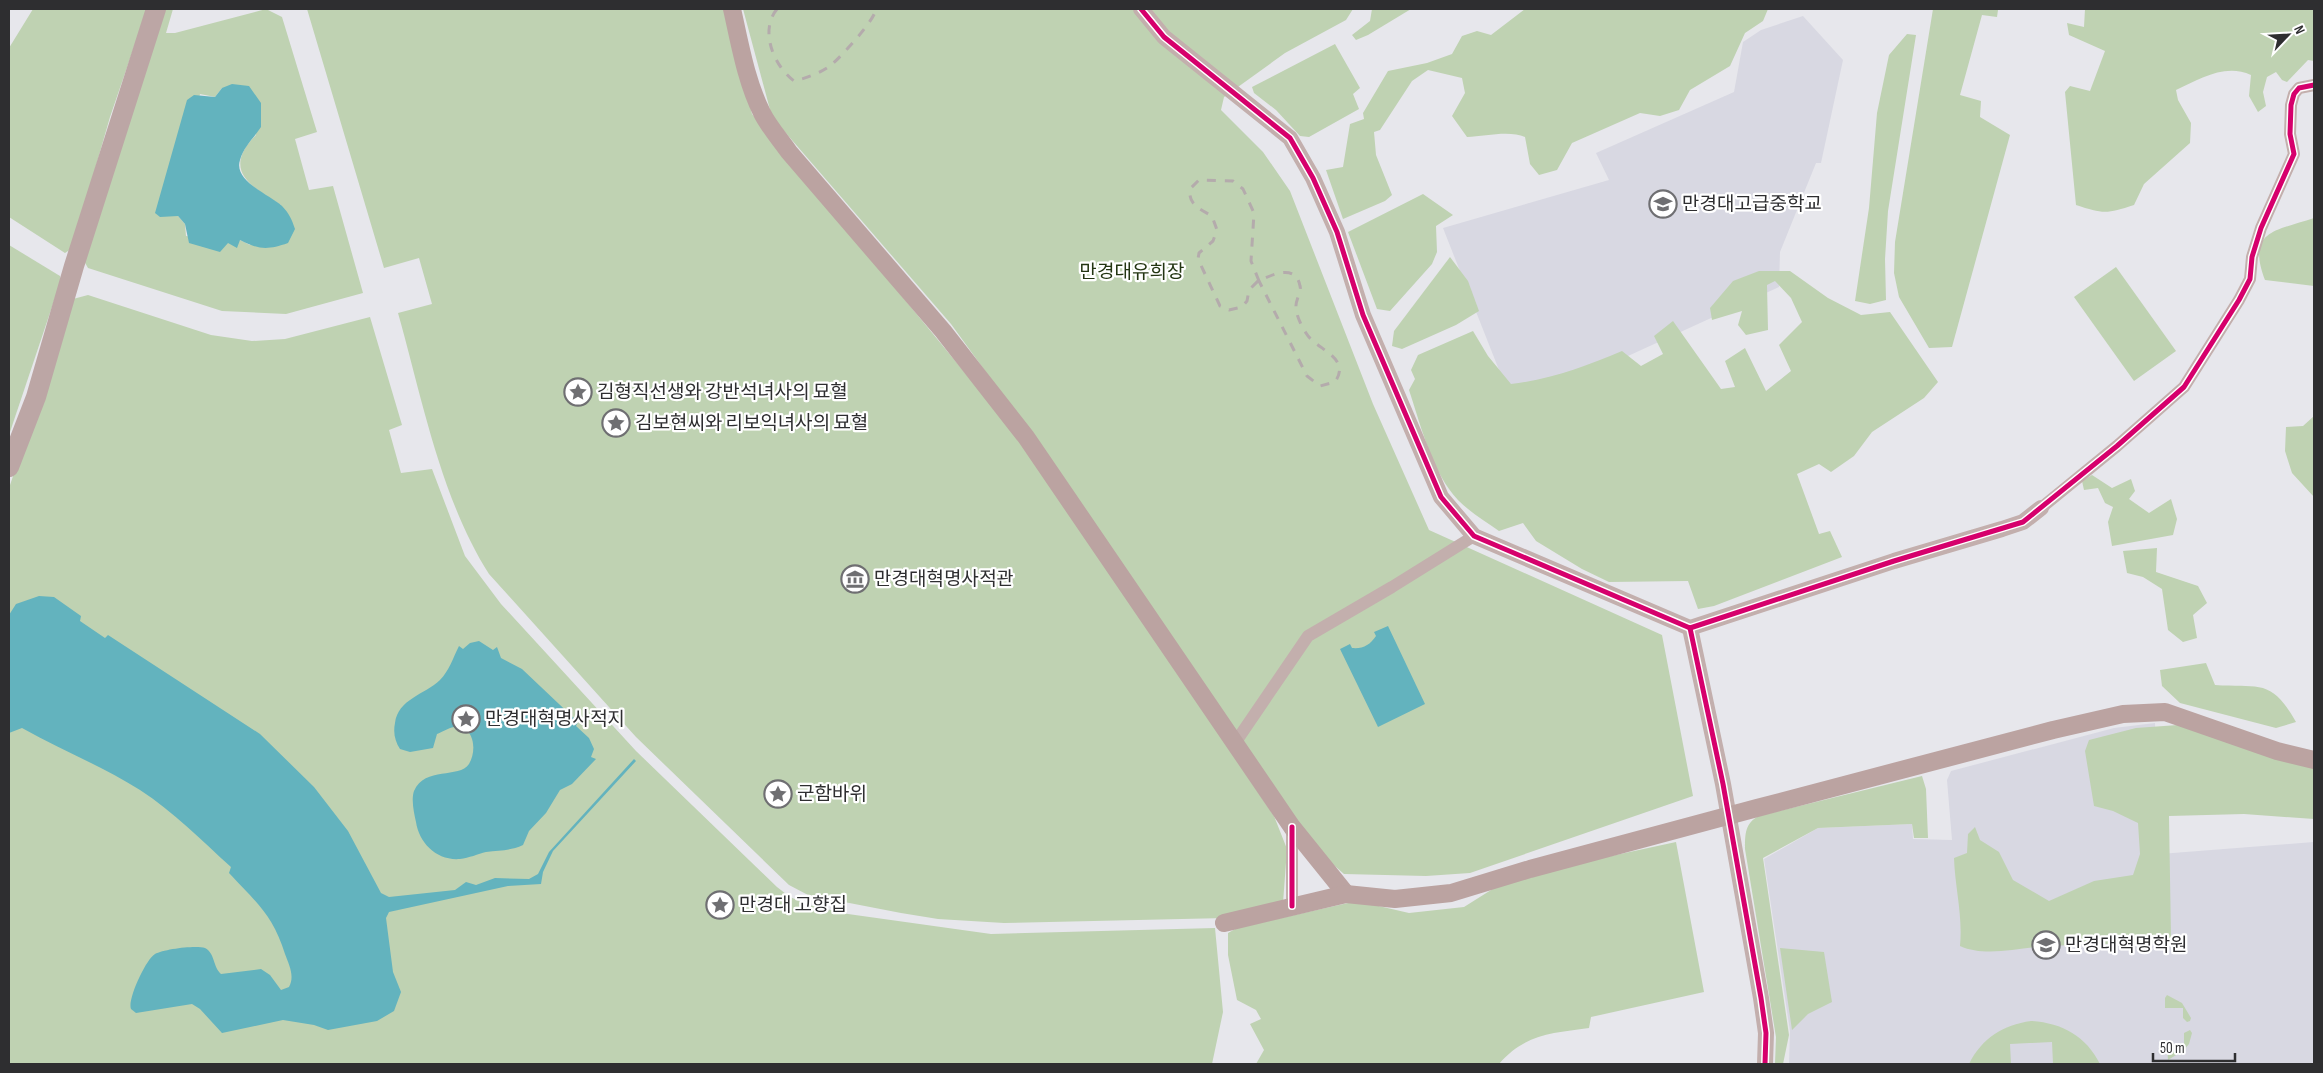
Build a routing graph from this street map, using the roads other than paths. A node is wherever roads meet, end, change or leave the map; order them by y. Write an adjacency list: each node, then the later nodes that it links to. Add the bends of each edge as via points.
1 (156, 9): 5 (main road, via 36,397)
2 (732, 9): 9 (main road, via 751,87 773,131 943,331 1026,436)
3 (1141, 9): 7 (street, via 1164,37 1290,138 1313,178 1337,232 1363,314 1441,497)
4 (2314, 85): 6 (street, via 2299,88 2294,94 2290,134 2294,154 2261,228 2252,257 2250,279 2184,386)
5 (9, 467)
6 (2042, 508): 8 (street, via 2023,522)
7 (1474, 536): 8 (street); 9 (street, via 1308,636)
8 (1690, 628): 11 (street)
9 (1234, 743): 12 (main road)
10 (2314, 760): 11 (main road, via 2277,751 2165,712 2123,714)
11 (1727, 816): 13 (main road, via 1451,893 1395,899); 16 (street, via 1761,998 1766,1033)
12 (1292, 827): 13 (main road); 14 (street)
13 (1346, 894): 14 (main road)
14 (1292, 906): 15 (main road)
15 (1224, 923)
16 (1765, 1064)

